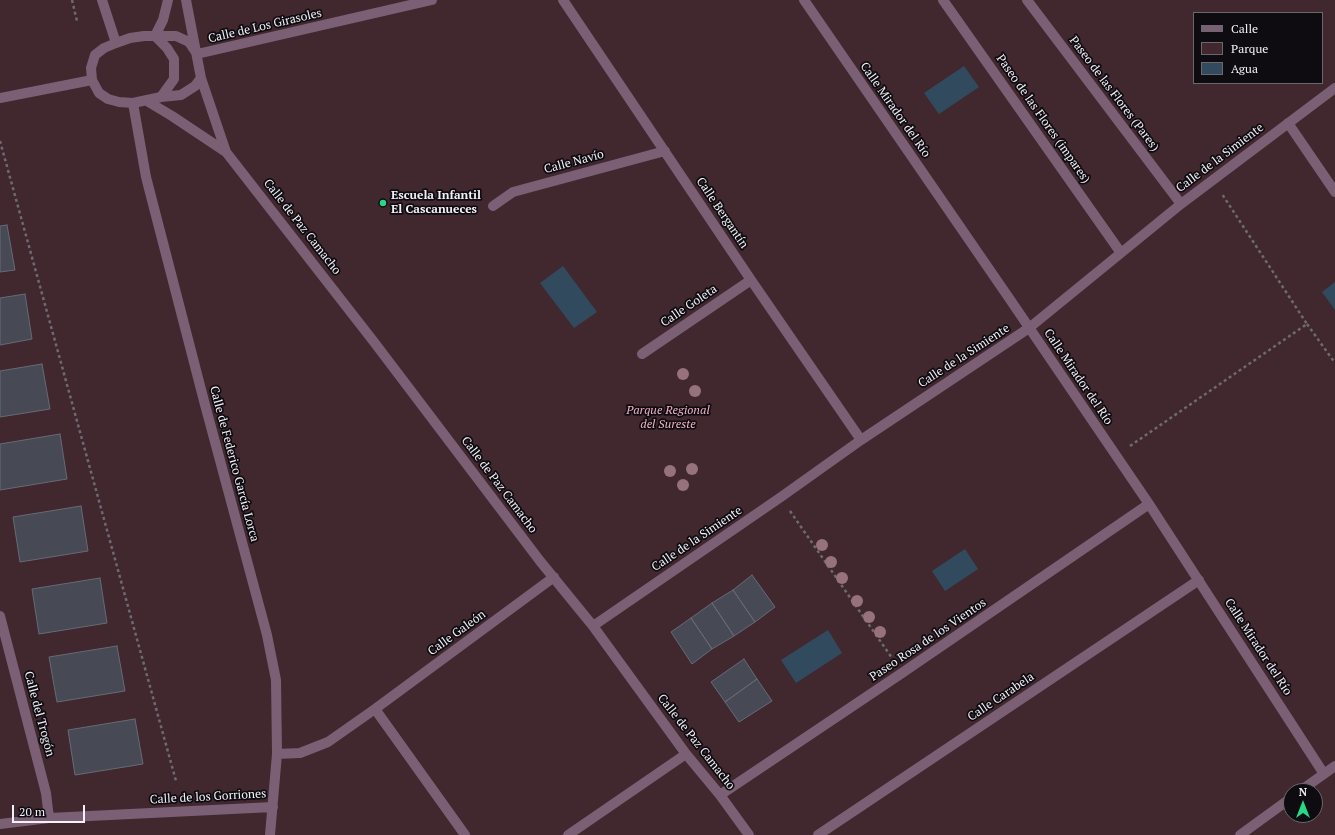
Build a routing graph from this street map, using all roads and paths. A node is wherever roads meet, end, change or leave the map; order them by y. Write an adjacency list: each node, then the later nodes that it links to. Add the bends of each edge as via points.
1 (72, 0): 10 (path)
2 (102, 0): 12 (street)
3 (168, 0): 11 (street, via 163,20)
4 (186, 0): 13 (street)
5 (432, 0): 13 (street, Calle de Los Girasoles)
6 (563, 0): 23 (street, Calle Bergantín)
7 (804, 0): 32 (street, Calle Mirador del Río)
8 (943, 0): 29 (street, Paseo de las Flores (impares))
9 (1027, 0): 27 (street, Paseo de las Flores (Pares))
10 (77, 21)
11 (155, 36): 12 (street, via 130,38); 13 (street, via 176,36 189,42); 17 (street, via 174,59 174,79)
12 (116, 43): 15 (street, via 95,55 91,68)
13 (197, 54): 14 (street, Calle de Paz Camacho)
14 (201, 78): 17 (street, via 195,86 181,95); 24 (street, Calle de Paz Camacho)
15 (92, 80): 18 (street); 20 (street, via 98,92 108,99)
16 (1335, 88): 21 (street, Calle de la Simiente)
17 (162, 97): 19 (street)
18 (0, 98)
19 (147, 101): 20 (street); 24 (street, Calle de Paz Camacho)
20 (133, 103): 45 (street, Calle de Federico García Lorca, via 146,177 267,635 276,680)
21 (1288, 123): 25 (street, Calle de la Simiente); 26 (street)
22 (0, 141): 49 (path)
23 (665, 151): 28 (street, Calle Navío, via 513,192); 30 (street, Calle Bergantín)
24 (226, 152): 39 (street, Calle de Paz Camacho)
25 (1213, 180): 27 (street, Calle de la Simiente); 31 (path)
26 (1335, 192)
27 (1181, 204): 29 (street, Calle de la Simiente)
28 (493, 206)
29 (1121, 253): 32 (street, Calle de la Simiente)
30 (751, 280): 33 (street, Calle Goleta); 35 (street, Calle Bergantín)
31 (1307, 324): 34 (path); 36 (path)
32 (1029, 328): 35 (street, Calle de la Simiente); 36 (street, Calle Mirador del Río)
33 (642, 354)
34 (1335, 363)
35 (861, 440): 37 (street, Calle de la Simiente)
36 (1116, 456): 38 (street, Calle Mirador del Río)
37 (781, 498): 42 (street, Calle de la Simiente); 43 (path)
38 (1149, 504): 40 (street, Calle Mirador del Río); 43 (street, Paseo Rosa de los Vientos)
39 (554, 577): 42 (street, Calle de Paz Camacho); 44 (street, Calle Galeón)
40 (1199, 580): 48 (street, Calle Mirador del Río); 60 (street, Calle Carabela)
41 (0, 616): 54 (street, Calle del Trogón, via 46,793)
42 (593, 626): 46 (street, Calle de Paz Camacho)
43 (902, 673): 51 (street, Paseo Rosa de los Vientos)
44 (375, 710): 45 (street, Calle Galeón, via 328,742 300,753); 57 (street)
45 (277, 754): 53 (street, Calle de Federico García Lorca)
46 (686, 754): 51 (street, Calle de Paz Camacho); 58 (street)
47 (1335, 766): 48 (street)
48 (1324, 774): 50 (street)
49 (176, 781)
50 (1311, 783)
51 (720, 795): 59 (street, Calle de Paz Camacho)
52 (1283, 804): 61 (street)
53 (273, 807): 54 (street, Calle de los Gorriones); 56 (street, Calle de Federico García Lorca)
54 (49, 818): 55 (street, Calle de los Gorriones)
55 (0, 824)
56 (270, 835)
57 (465, 835)
58 (568, 835)
59 (749, 835)
60 (818, 835)
61 (1240, 835)

